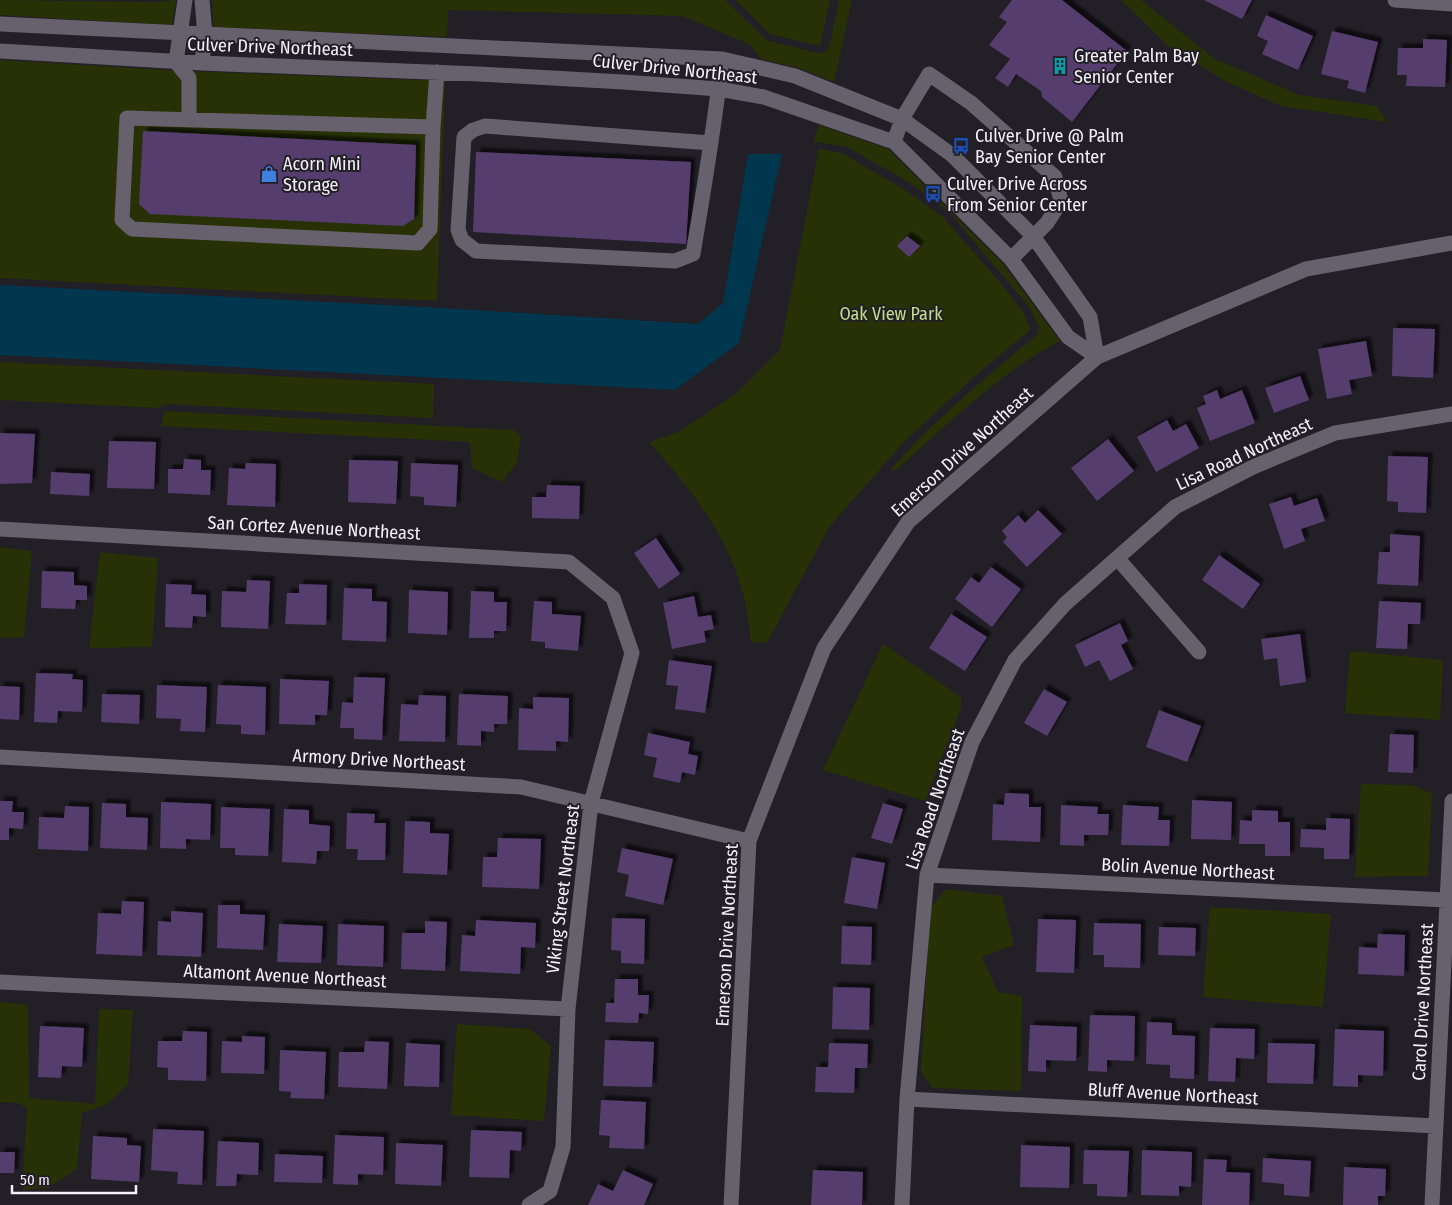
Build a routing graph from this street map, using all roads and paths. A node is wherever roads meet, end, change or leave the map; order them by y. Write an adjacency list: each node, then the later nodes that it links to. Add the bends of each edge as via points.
1 (185, 0): 6 (street)
2 (202, 0): 7 (street)
3 (1395, 0): 4 (street)
4 (1452, 4)
5 (0, 24): 6 (street, Culver Drive Northeast)
6 (181, 34): 7 (street, Culver Drive Northeast); 10 (street)
7 (205, 36): 9 (street, Culver Drive Northeast); 11 (street)
8 (0, 52): 10 (street, Culver Drive Northeast)
9 (722, 59): 14 (street); 16 (street, Culver Drive Northeast, via 795,76)
10 (176, 62): 11 (street, Culver Drive Northeast); 13 (street)
11 (202, 63): 12 (street, Culver Drive Northeast); 13 (street)
12 (437, 72): 14 (street, Culver Drive Northeast); 17 (street)
13 (189, 78): 15 (street)
14 (719, 89): 18 (street, Culver Drive Northeast, via 764,97); 19 (street)
15 (189, 119): 17 (street); 17 (street, via 127,118 122,220 132,229 418,244 430,230)
16 (902, 119): 18 (street); 20 (street, Culver Drive Northeast, via 952,155); 20 (street, via 929,74 971,102 1055,177 1061,201 1047,223)
17 (433, 128)
18 (894, 142): 22 (street, Culver Drive Northeast)
19 (711, 143): 19 (street, via 693,254 675,261 476,251 462,240 458,230 464,137 472,130 485,126)
20 (1033, 236): 22 (street); 23 (street, Culver Drive Northeast, via 1090,317)
21 (1452, 242): 23 (street, Emerson Drive Northeast, via 1306,269)
22 (1011, 259): 23 (street, Culver Drive Northeast, via 1068,337)
23 (1098, 356): 32 (street, Emerson Drive Northeast, via 908,522 824,648)
24 (1452, 414): 26 (street, Lisa Road Northeast, via 1335,433 1253,467 1175,506)
25 (0, 529): 27 (street, San Cortez Avenue Northeast, via 569,562)
26 (1118, 559): 28 (street); 33 (street, Lisa Road Northeast, via 1065,604 1015,660 972,742)
27 (613, 598): 31 (street, Viking Street Northeast, via 632,654)
28 (1199, 652)
29 (0, 757): 31 (street, Armory Drive Northeast, via 521,787)
30 (1452, 801): 34 (street, Carol Drive Northeast)
31 (591, 803): 32 (street, Armory Drive Northeast); 36 (street, Viking Street Northeast)
32 (749, 842): 40 (street, Emerson Drive Northeast)
33 (927, 875): 34 (street, Bolin Avenue Northeast); 37 (street, Lisa Road Northeast)
34 (1447, 900): 38 (street, Carol Drive Northeast)
35 (0, 982): 36 (street, Altamont Avenue Northeast)
36 (568, 1008): 39 (street, Viking Street Northeast, via 563,1147 550,1191)
37 (908, 1099): 38 (street, Bluff Avenue Northeast); 41 (street, Lisa Road Northeast)
38 (1436, 1126): 42 (street, Carol Drive Northeast)
39 (529, 1205)
40 (731, 1205)
41 (902, 1205)
42 (1432, 1205)

